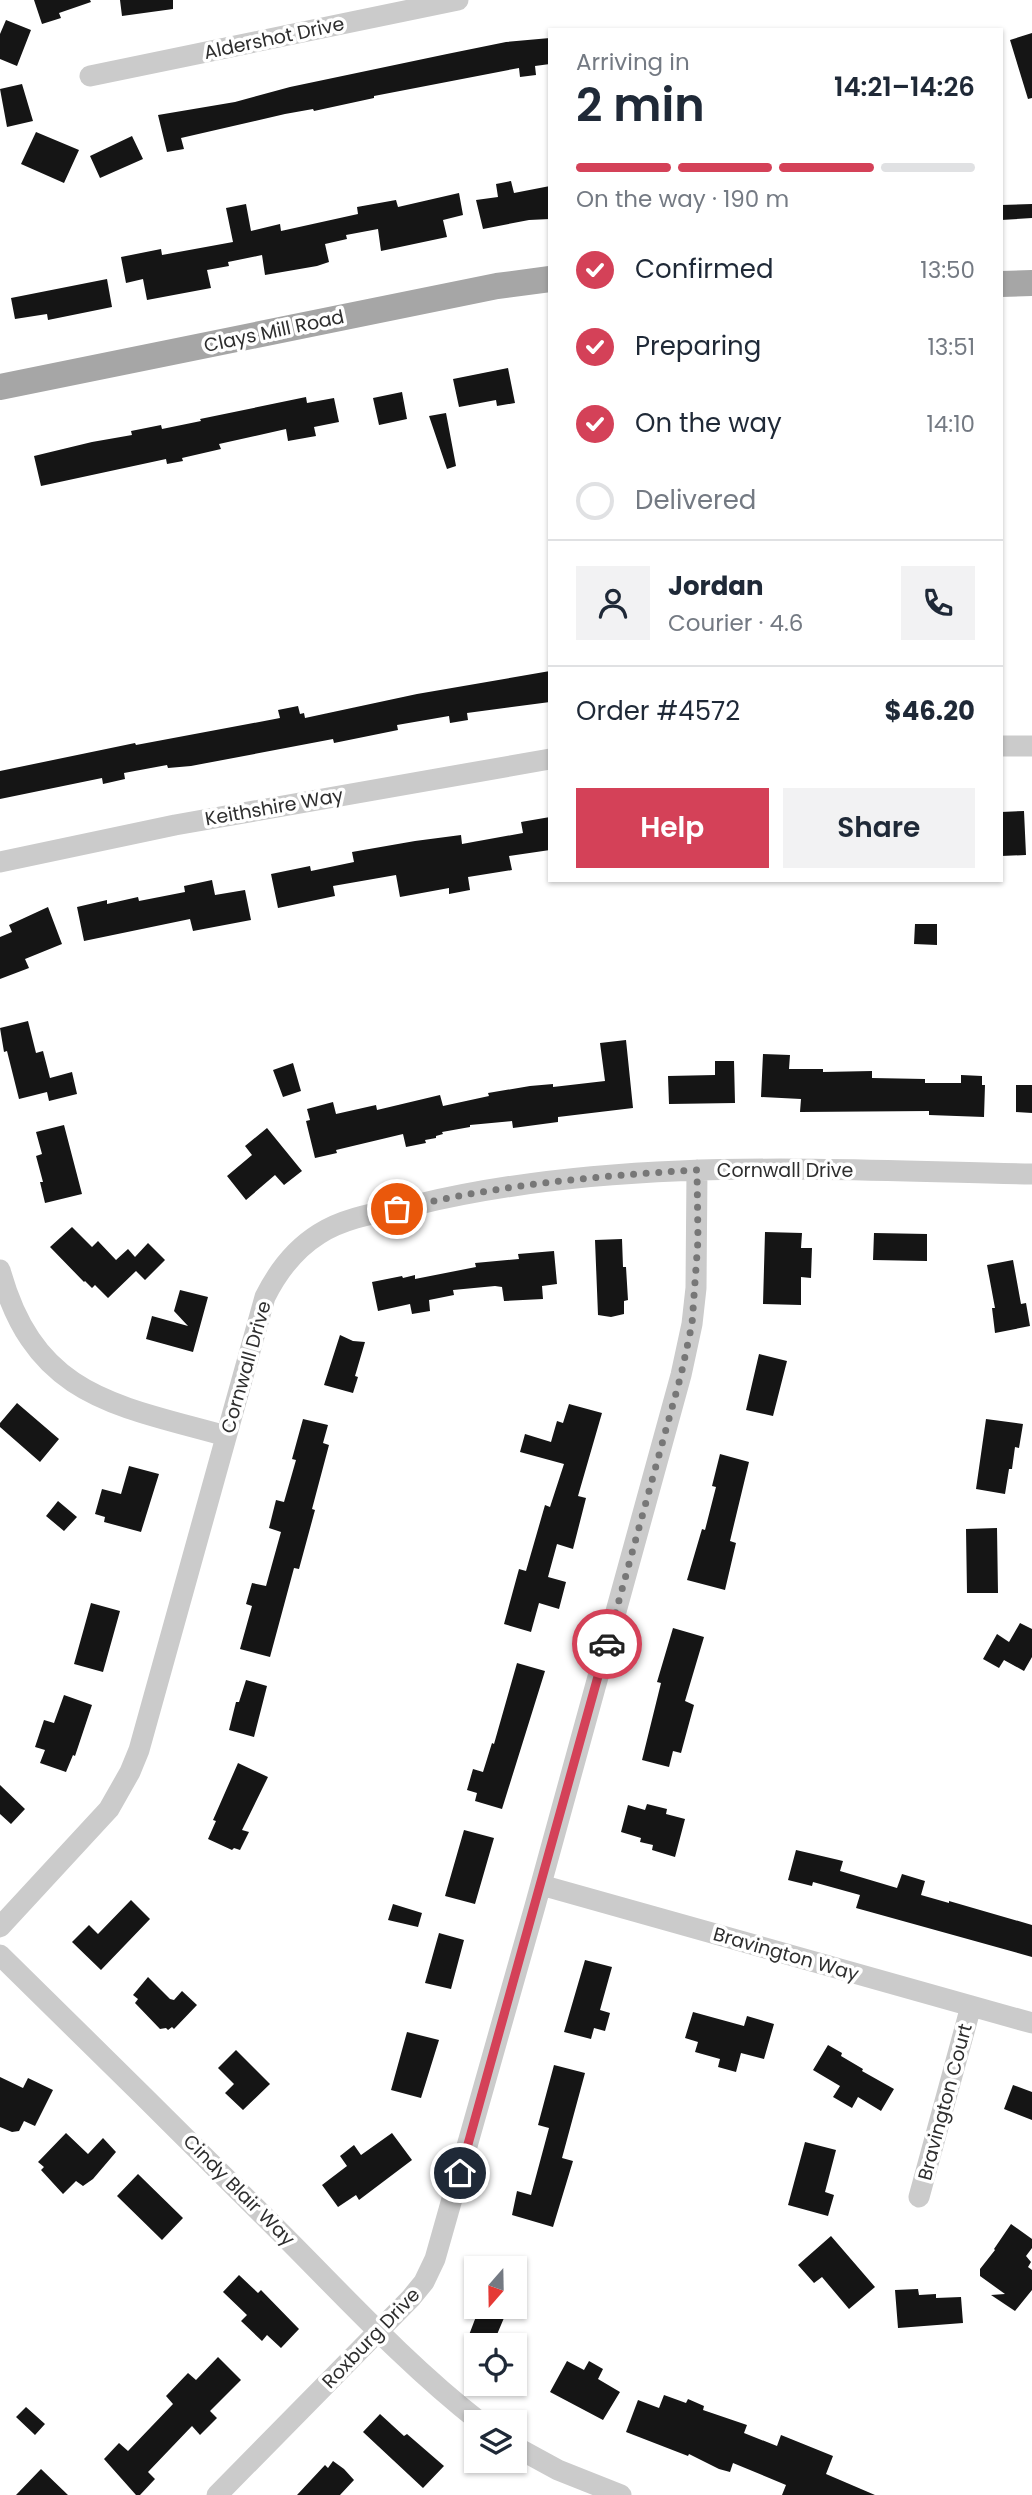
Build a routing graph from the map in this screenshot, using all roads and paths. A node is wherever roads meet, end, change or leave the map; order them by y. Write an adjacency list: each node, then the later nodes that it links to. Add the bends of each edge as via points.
1 (458, 0): 2 (street, Aldershot Drive)
2 (90, 76)
3 (548, 279): 6 (main road, Clays Mill Road)
4 (1032, 283): 5 (main road)
5 (1003, 284)
6 (0, 387)
7 (1003, 746): 8 (street)
8 (1032, 746)
9 (548, 759): 10 (street, Keithshire Way, via 176,825)
10 (0, 862)
11 (697, 1170): 12 (street, Cornwall Drive); 14 (street, Cornwall Drive, via 591,1176 448,1197 347,1221 321,1233 285,1263 265,1297); 15 (street, Roxburg Drive, via 696,1288 684,1363)
12 (1032, 1174)
13 (0, 1270): 14 (street, via 23,1331 61,1374 123,1407)
14 (226, 1436): 16 (street, Cornwall Drive, via 130,1772 109,1809)
15 (541, 1885): 18 (street, Bravington Way); 21 (street, Roxburg Drive, via 435,2259 418,2290)
16 (0, 1927)
17 (0, 1955): 21 (street, Cindy Blair Way)
18 (971, 2006): 19 (street, Bravington Way); 20 (street, Bravington Court)
19 (1032, 2023)
20 (919, 2197)
21 (379, 2331): 22 (street, Cindy Blair Way); 24 (street, Roxburg Drive)
22 (465, 2410)
23 (527, 2453): 25 (street)
24 (217, 2495)
25 (621, 2495)

